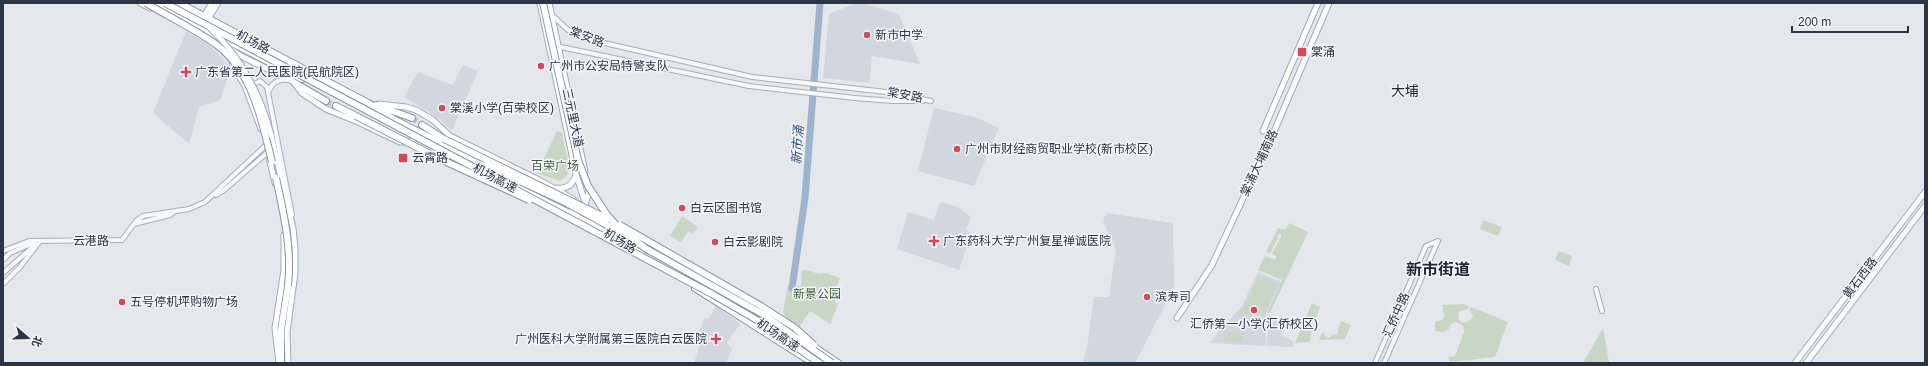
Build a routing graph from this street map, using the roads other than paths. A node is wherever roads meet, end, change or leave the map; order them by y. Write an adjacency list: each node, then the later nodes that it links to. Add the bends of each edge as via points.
1 (140, 3): 12 (main road, via 155,10)
2 (146, 3): 31 (highway, bridge, via 211,41 232,60 255,99)
3 (154, 3): 12 (highway, 机场路)
4 (180, 3): 14 (highway, 机场路)
5 (212, 3): 14 (main road)
6 (218, 3): 14 (main road)
7 (540, 3): 16 (main road, 三元里大道)
8 (543, 3): 65 (highway, 机场高速, bridge, via 578,160 588,186 607,216 645,248 764,315)
9 (549, 3): 13 (main road, 三元里大道)
10 (1318, 3): 27 (main road, 棠涌大埔南路)
11 (1329, 3): 59 (main road, 棠涌大埔南路, via 1273,134 1212,265)
12 (167, 5): 15 (highway, 机场路); 45 (highway, 机场高速, bridge); 48 (main road, bridge, via 203,22 235,55 256,89 271,135)
13 (552, 14): 17 (main road, 三元里大道); 17 (street, 棠安路, via 568,30 600,43 768,80 895,93 931,101 893,101 736,84)
14 (206, 17): 23 (highway, 机场路)
15 (197, 26): 18 (highway, 机场路); 19 (main road, via 240,56); 20 (main road, via 216,44 234,68)
16 (548, 44): 17 (street, 棠安路); 32 (main road, 三元里大道)
17 (558, 46): 36 (main road, 三元里大道)
18 (284, 70): 19 (main road); 28 (highway, 机场路)
19 (294, 83): 21 (street, via 287,80 276,81 270,86); 22 (highway); 28 (main road, via 306,96 332,113 400,142 410,142)
20 (249, 96): 21 (street, via 250,86 260,81 267,87); 29 (main road)
21 (268, 96): 48 (street, via 290,200)
22 (326, 101)
23 (368, 103): 25 (highway); 33 (main road, via 412,108 434,120 450,136); 60 (highway, bridge, via 395,120 595,217 720,294)
24 (336, 106): 45 (highway, bridge, via 451,165)
25 (412, 118)
26 (422, 125): 65 (highway, bridge, via 444,139 594,211 706,273 790,325)
27 (1263, 130)
28 (415, 138): 37 (highway, 机场路)
29 (266, 145): 30 (main road); 40 (street, 云港路)
30 (268, 152): 40 (street, 云港路); 51 (main road)
31 (272, 162)
32 (576, 174): 35 (main road, via 569,186); 42 (main road, 三元里大道)
33 (531, 176): 35 (main road); 37 (highway, via 530,187)
34 (276, 178): 61 (highway, bridge, via 289,238 290,264 281,330)
35 (553, 188): 38 (main road)
36 (590, 189): 42 (main road); 46 (main road, 三元里大道, via 597,204)
37 (523, 190): 41 (highway, 机场路)
38 (561, 192): 41 (highway, via 562,201); 42 (main road)
39 (1925, 192): 69 (main road, 黄石西路)
40 (214, 196): 52 (street, 云港路, via 200,205 133,224 126,237 120,241)
41 (554, 205): 44 (highway, 机场路)
42 (586, 206): 44 (main road, via 579,212); 46 (main road); 47 (main road, 三元里大道)
43 (1925, 206): 70 (main road, 黄石西路)
44 (568, 212): 47 (highway, 机场路)
45 (582, 224): 64 (highway, 机场高速, bridge, via 737,308)
46 (617, 224): 49 (highway, via 606,224 605,229); 60 (main road, 机场路, via 739,296)
47 (597, 227): 49 (highway, 机场路)
48 (293, 228): 50 (main road)
49 (610, 234): 63 (highway, 机场路)
50 (294, 237): 51 (street, via 288,235); 62 (main road, via 295,273 287,332)
51 (284, 239): 61 (main road, via 284,270 275,328)
52 (40, 241): 53 (street, via 29,241); 54 (street, via 10,253); 55 (street); 56 (street, via 20,268)
53 (3, 251)
54 (3, 260)
55 (3, 273)
56 (3, 284)
57 (1596, 289): 58 (street)
58 (1602, 311)
59 (1177, 318)
60 (779, 324): 66 (highway, 机场路)
61 (280, 363)
62 (288, 363)
63 (813, 363)
64 (819, 363)
65 (832, 363)
66 (838, 363)
67 (1375, 363): 68 (street, 汇侨中路, via 1426,246 1438,241)
68 (1384, 363)
69 (1794, 363)
70 (1806, 363)

